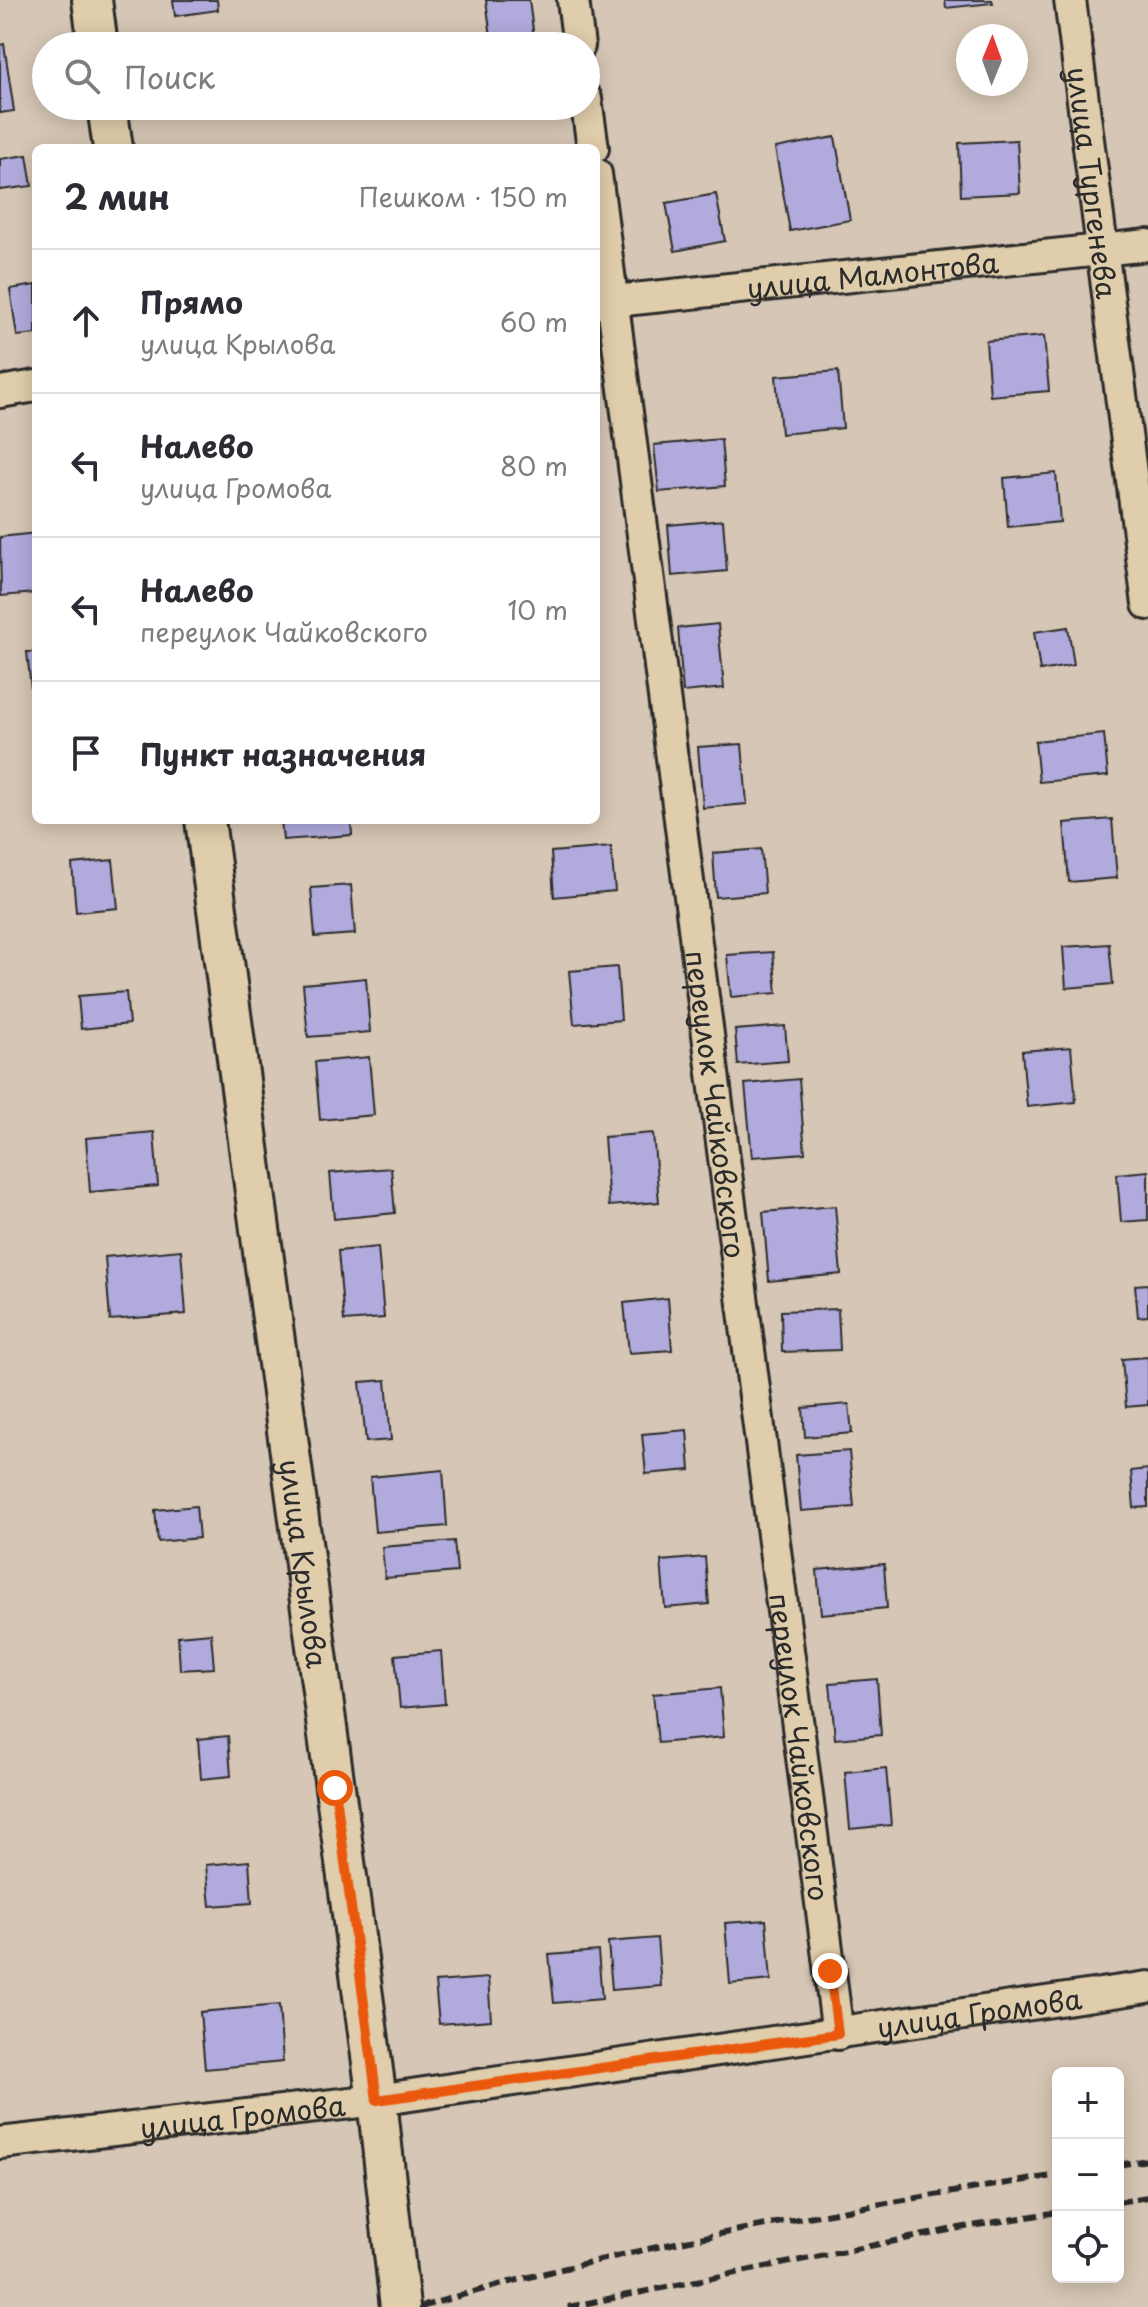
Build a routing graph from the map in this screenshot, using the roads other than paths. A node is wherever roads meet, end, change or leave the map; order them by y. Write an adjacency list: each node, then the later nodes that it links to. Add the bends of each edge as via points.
1 (92, 0): 4 (street)
2 (573, 0): 5 (street)
3 (1070, 0): 12 (street, улица Тургенева)
4 (96, 32)
5 (577, 32)
6 (109, 120): 8 (street)
7 (589, 120): 9 (street)
8 (112, 144)
9 (592, 144)
10 (600, 238): 13 (street, переулок Чайковского)
11 (1148, 245): 12 (street, улица Мамонтова)
12 (1104, 249): 13 (street, улица Мамонтова); 16 (street, улица Тургенева)
13 (604, 302): 19 (street, переулок Чайковского)
14 (32, 387): 15 (street)
15 (0, 392)
16 (1148, 604)
17 (206, 824): 20 (street, улица Крылова)
18 (1148, 1987): 19 (street, улица Громова)
19 (838, 2034): 20 (street, улица Громова)
20 (377, 2100): 21 (street, улица Громова); 22 (street, улица Крылова)
21 (0, 2143)
22 (400, 2307)

